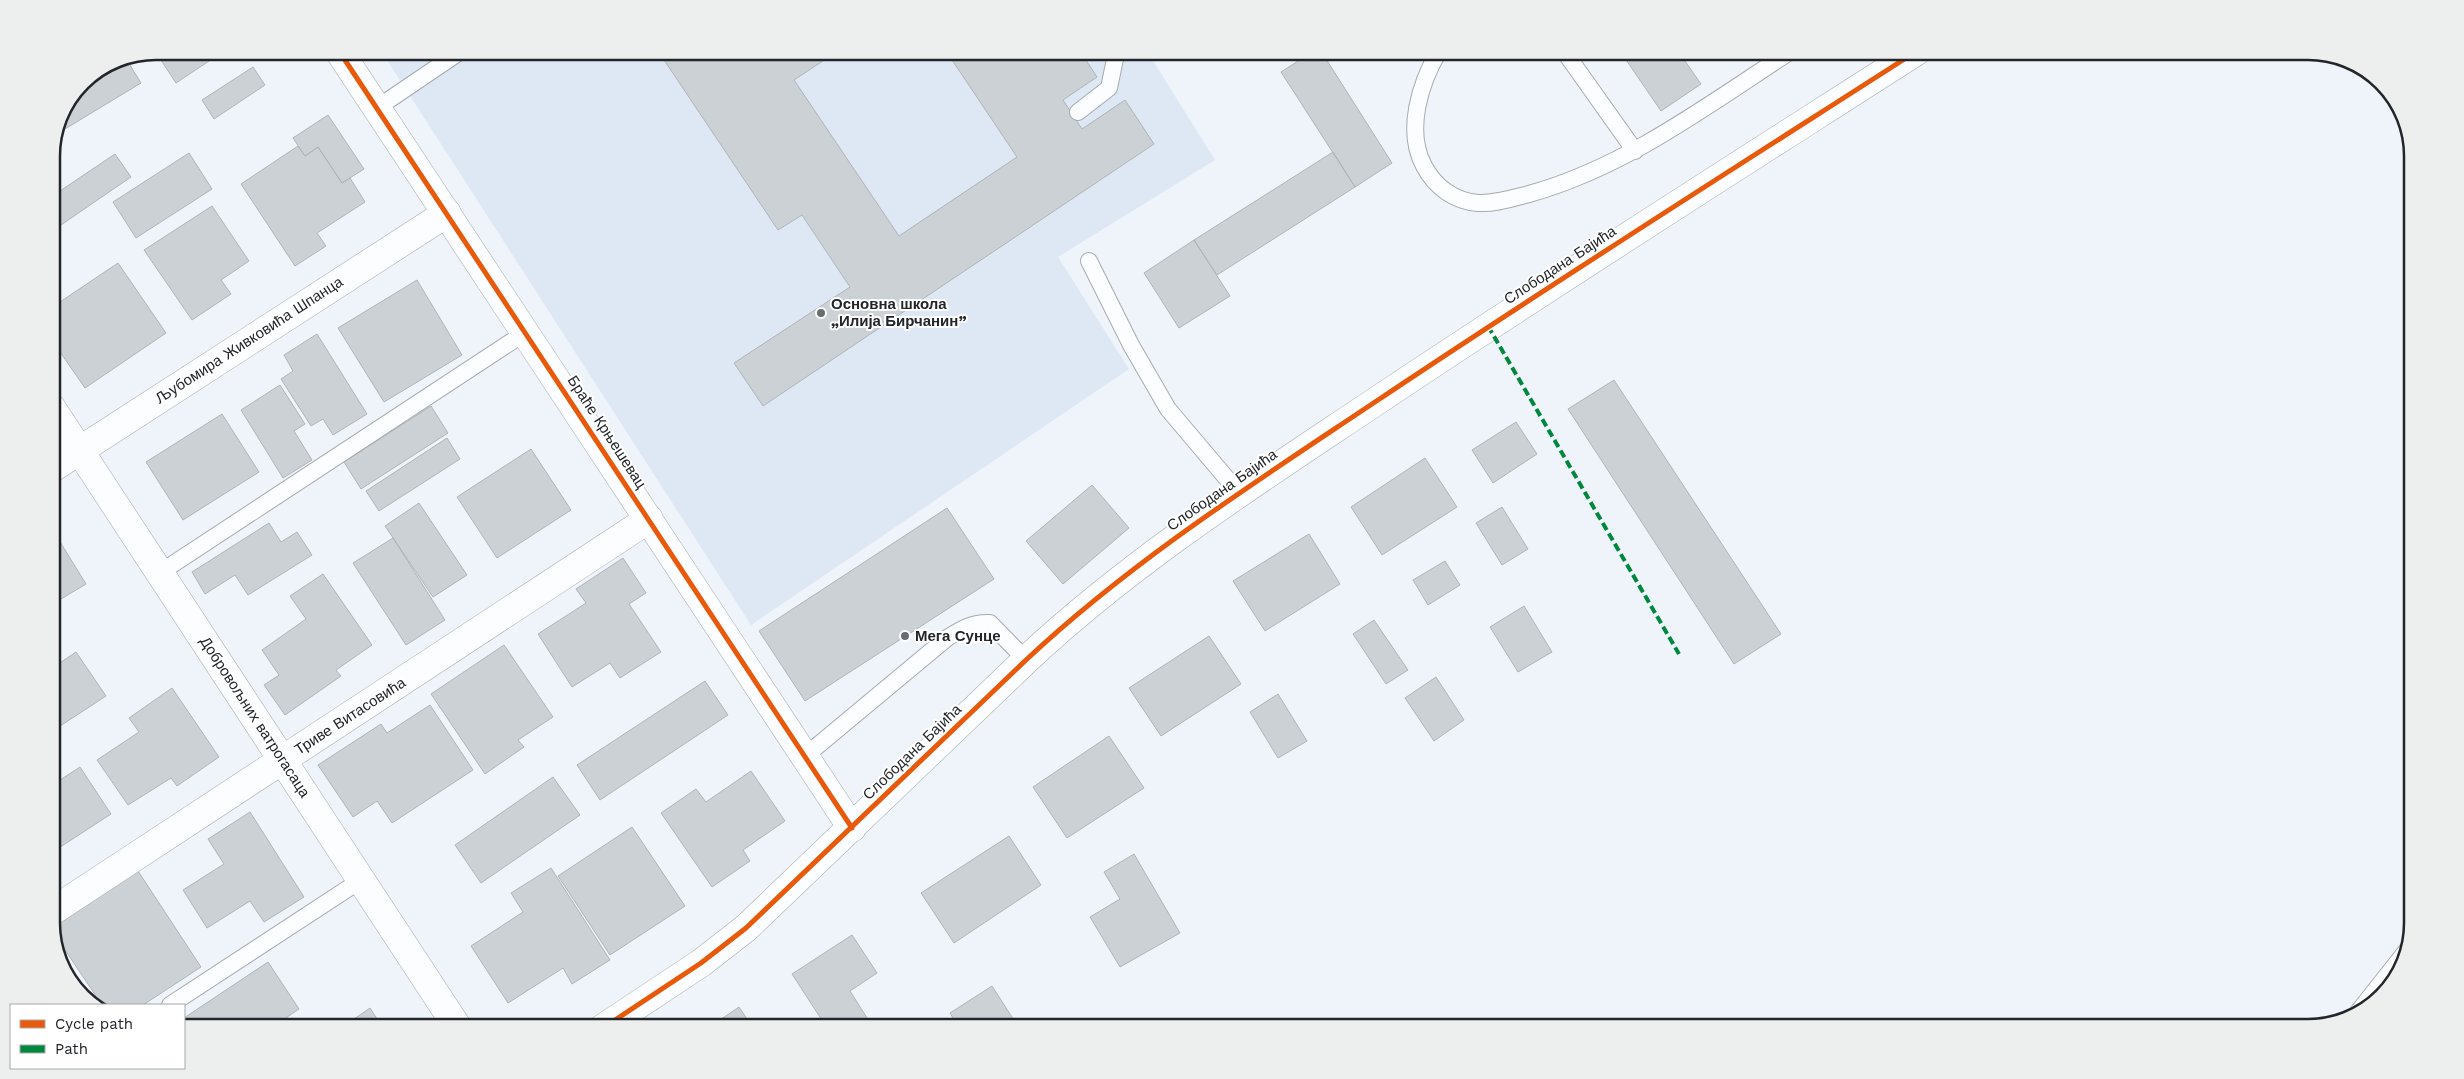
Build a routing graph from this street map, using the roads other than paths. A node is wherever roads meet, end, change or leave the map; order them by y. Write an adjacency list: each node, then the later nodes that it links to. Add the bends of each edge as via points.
1 (345, 60): 8 (street, Браће Крњешевац)
2 (448, 60): 8 (lane)
3 (1115, 60): 9 (lane, via 1109,88)
4 (1434, 60): 10 (lane, via 1420,94 1415,123 1416,141 1418,157 1434,183 1450,194 1478,203 1511,199 1549,188)
5 (1570, 60): 10 (lane)
6 (1777, 60): 10 (lane)
7 (1903, 60): 17 (street, Слободана Бајића, via 1496,321)
8 (377, 108): 11 (street, Браће Крњешевац)
9 (1078, 112)
10 (1635, 151)
11 (447, 213): 13 (street, Браће Крњешевац); 15 (street, Љубомира Живковића Шпанца)
12 (1089, 261): 17 (lane, via 1131,345 1168,409)
13 (526, 332): 18 (street, Браће Крњешевац); 19 (lane)
14 (60, 419): 15 (street, Добровољних ватрогасаца)
15 (80, 450): 16 (street, Љубомира Живковића Шпанца); 19 (street, Добровољних ватрогасаца)
16 (60, 464)
17 (1239, 493): 20 (street, Слободана Бајића, via 1128,572)
18 (649, 519): 21 (street, Браће Крњешевац); 22 (street, Триве Витасовића)
19 (161, 572): 22 (street, Добровољних ватрогасаца)
20 (1026, 660): 21 (lane, via 990,623 977,622 947,638); 23 (street, Слободана Бајића)
21 (804, 757): 23 (street, Браће Крњешевац)
22 (282, 761): 24 (street, Добровољних ватрогасаца); 25 (street, Триве Витасовића)
23 (852, 828): 30 (street, Слободана Бајића, via 746,928 701,963)
24 (361, 880): 28 (lane); 29 (street, Добровољних ватрогасаца)
25 (60, 907)
26 (2392, 969): 27 (lane)
27 (2373, 993)
28 (172, 1004)
29 (452, 1019)
30 (617, 1019)

